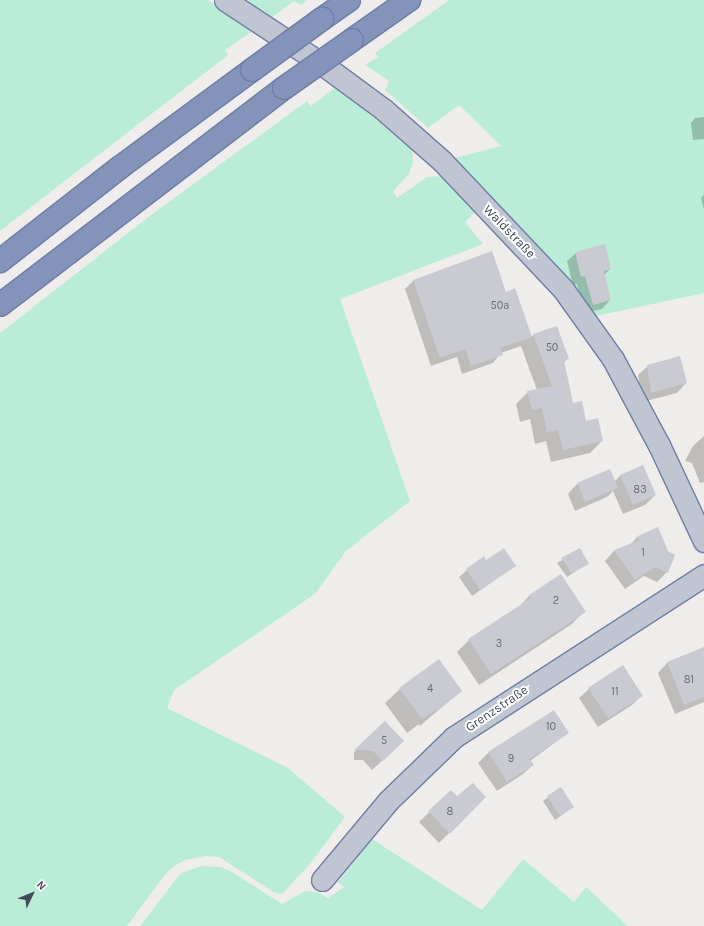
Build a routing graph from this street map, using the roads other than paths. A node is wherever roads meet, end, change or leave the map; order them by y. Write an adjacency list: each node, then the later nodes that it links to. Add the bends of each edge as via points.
1 (225, 0): 6 (street, Waldstraße, via 322,64 383,109 442,161 563,289 612,359)
2 (349, 0): 4 (highway, bridge, via 119,168)
3 (409, 0): 5 (highway, bridge, via 284,88)
4 (0, 261)
5 (0, 305)
6 (702, 531)
7 (704, 575): 8 (street, Grenzstraße, via 454,737 388,801)
8 (322, 880)

